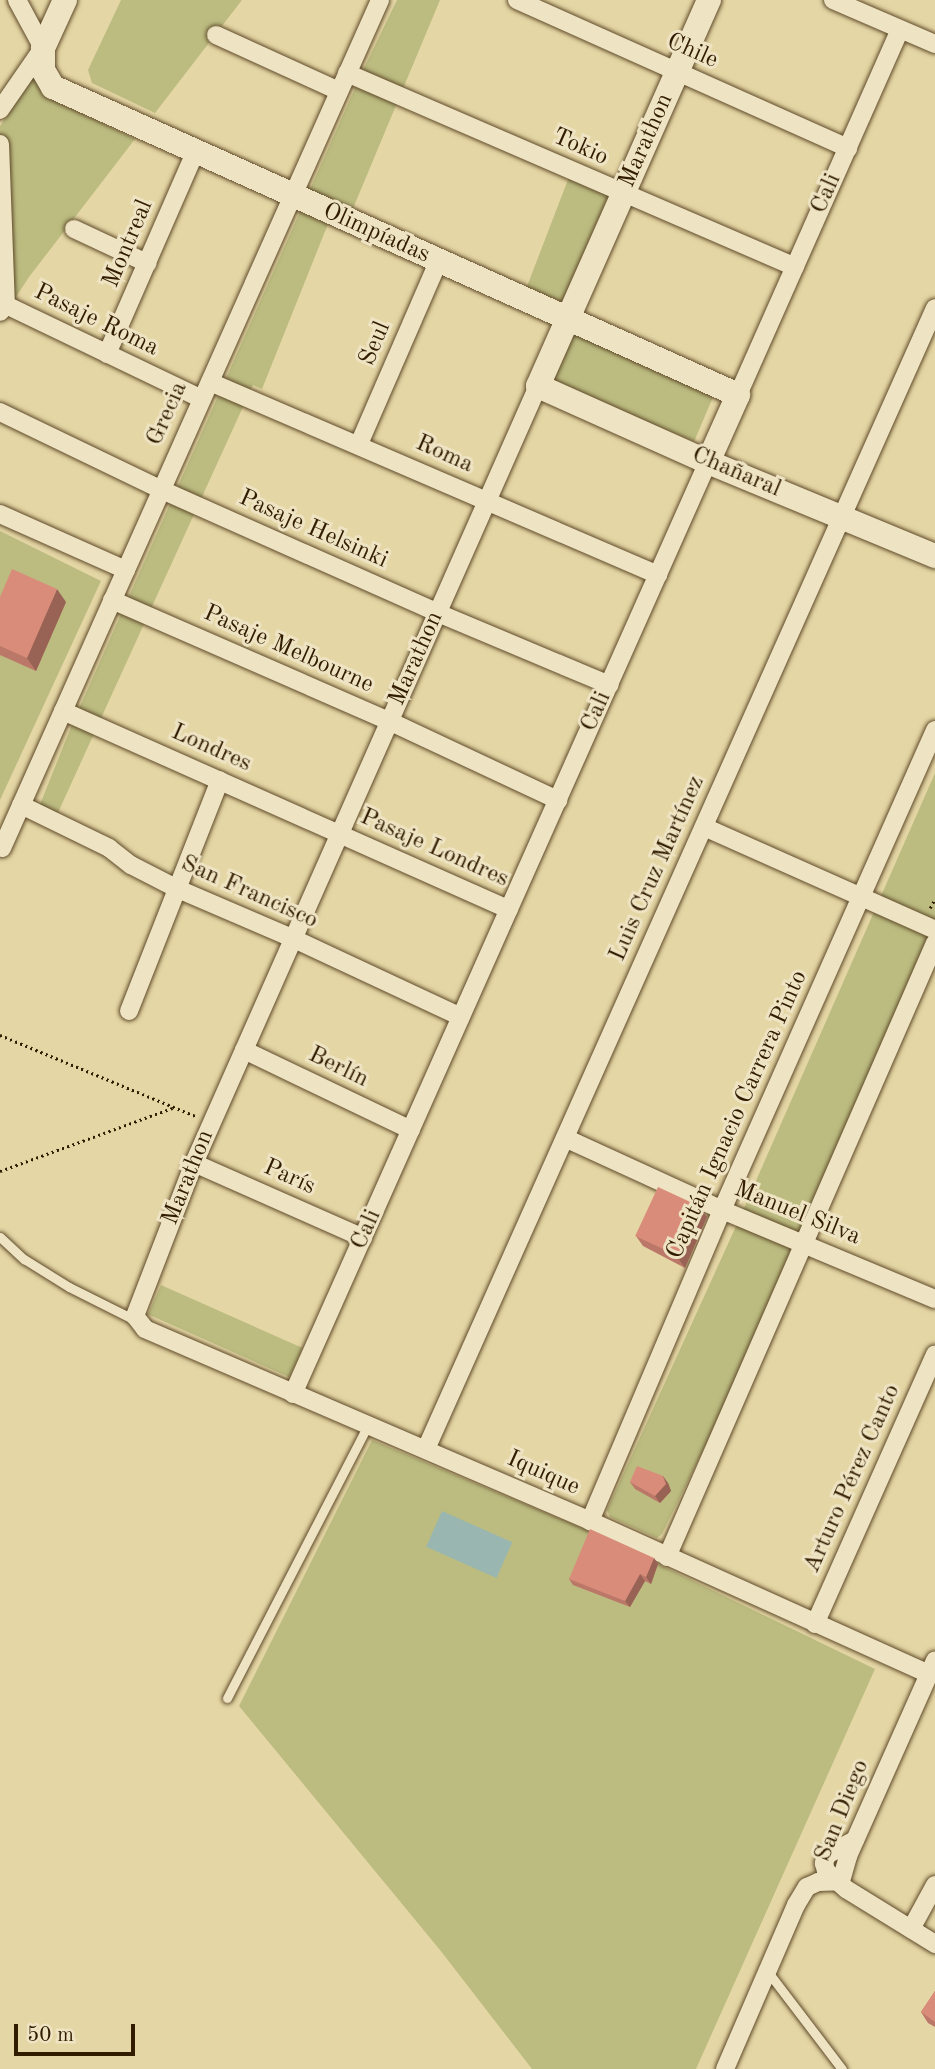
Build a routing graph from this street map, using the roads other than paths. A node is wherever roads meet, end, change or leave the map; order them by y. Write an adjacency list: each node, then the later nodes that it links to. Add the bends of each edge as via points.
1 (17, 0): 10 (street)
2 (65, 0): 10 (street)
3 (517, 0): 11 (street, Chile)
4 (709, 0): 11 (street, Marathon)
5 (833, 0): 7 (street)
6 (374, 2): 12 (street, Grecia)
7 (900, 30): 9 (street); 16 (street, Cali)
8 (216, 35): 13 (street)
9 (935, 44)
10 (43, 48): 14 (street); 17 (street, Olimpíadas, via 43,70 53,87)
11 (677, 72): 16 (street, Chile); 18 (street, Marathon)
12 (347, 73): 13 (street, Grecia); 18 (street, Tokio)
13 (339, 91): 19 (street, Grecia)
14 (0, 110)
15 (0, 144): 25 (street)
16 (848, 148): 23 (street, Cali)
17 (195, 153): 19 (street, Olimpíadas); 22 (street, Montreal)
18 (623, 194): 23 (street, Tokio); 26 (street, Marathon)
19 (292, 196): 21 (street, Olimpíadas); 29 (street, Grecia)
20 (74, 229): 22 (street)
21 (438, 262): 26 (street, Olimpíadas); 32 (street, Seul)
22 (147, 263): 27 (street, Montreal)
23 (795, 267): 30 (street, Cali)
24 (935, 308): 37 (street, Luis Cruz Martínez)
25 (3, 309): 27 (street, Pasaje Roma)
26 (567, 320): 28 (street, Marathon); 30 (street, Olimpíadas)
27 (107, 355): 29 (street, Pasaje Roma)
28 (538, 386): 33 (street, Chañaral); 35 (street, Marathon)
29 (206, 390): 32 (street, Roma); 34 (street, Grecia)
30 (738, 395): 33 (street, Cali)
31 (0, 412): 34 (street, Pasaje Helsinki)
32 (359, 444): 35 (street, Roma)
33 (708, 462): 37 (street, Chañaral); 40 (street, Cali)
34 (162, 489): 39 (street, Grecia); 42 (street, Pasaje Helsinki)
35 (487, 501): 40 (street, Roma); 42 (street, Marathon)
36 (0, 514): 39 (street)
37 (842, 518): 38 (street, Chañaral); 50 (street, Luis Cruz Martínez)
38 (935, 556)
39 (125, 570): 41 (street, Grecia)
40 (658, 575): 43 (street, Cali)
41 (112, 600): 44 (street, Grecia); 45 (street, Pasaje Melbourne)
42 (438, 613): 43 (street, Pasaje Helsinki); 45 (street, Marathon)
43 (609, 685): 48 (street, Cali)
44 (63, 711): 47 (street, Londres); 49 (street, Grecia)
45 (389, 721): 48 (street, Pasaje Melbourne); 51 (street, Marathon)
46 (935, 730): 54 (street, Capitán Ignacio Carrera Pinto)
47 (220, 780): 51 (street, Londres); 53 (street)
48 (558, 800): 55 (street, Cali)
49 (21, 806): 52 (street, Grecia); 53 (street, San Francisco, via 110,848 131,865)
50 (704, 827): 54 (street); 63 (street, Luis Cruz Martínez)
51 (338, 833): 55 (street, Pasaje Londres); 57 (street, Marathon)
52 (1, 850)
53 (178, 889): 57 (street, San Francisco); 59 (street)
54 (861, 897): 56 (street); 65 (street, Capitán Ignacio Carrera Pinto)
55 (509, 910): 60 (street, Cali)
56 (935, 930)
57 (294, 939): 60 (street, San Francisco); 61 (street, Marathon)
58 (935, 943): 68 (street)
59 (129, 1011)
60 (461, 1017): 62 (street, Cali)
61 (244, 1050): 62 (street, Berlín); 64 (street, Marathon)
62 (411, 1130): 67 (street, Cali)
63 (565, 1138): 65 (street, Manuel Silva); 74 (street, Luis Cruz Martínez)
64 (194, 1163): 67 (street, París); 70 (street, Marathon, via 136,1310)
65 (722, 1210): 68 (street, Manuel Silva); 75 (street, Capitán Ignacio Carrera Pinto)
66 (0, 1237): 70 (lane, via 24,1259 69,1287)
67 (363, 1238): 72 (street, Cali)
68 (803, 1242): 69 (street, Manuel Silva); 76 (street)
69 (935, 1299)
70 (137, 1321): 72 (street, Iquique, via 145,1329)
71 (935, 1354): 77 (street, Arturo Pérez Canto)
72 (293, 1394): 73 (street, Iquique)
73 (368, 1425): 74 (street, Iquique); 80 (lane)
74 (426, 1449): 75 (street, Iquique)
75 (590, 1521): 76 (street, Iquique)
76 (667, 1558): 77 (street, Iquique)
77 (815, 1624): 78 (street, Iquique)
78 (932, 1668): 79 (street, San Diego)
79 (919, 1693): 81 (street); 82 (street, San Diego)
80 (227, 1698)
81 (935, 1705)
82 (841, 1881): 84 (street, via 846,1889); 86 (street, San Diego, via 807,1887)
83 (935, 1885): 84 (street)
84 (911, 1929): 85 (street)
85 (935, 1944)
86 (767, 1971): 87 (street, San Diego); 88 (lane)
87 (726, 2069)
88 (842, 2069)

